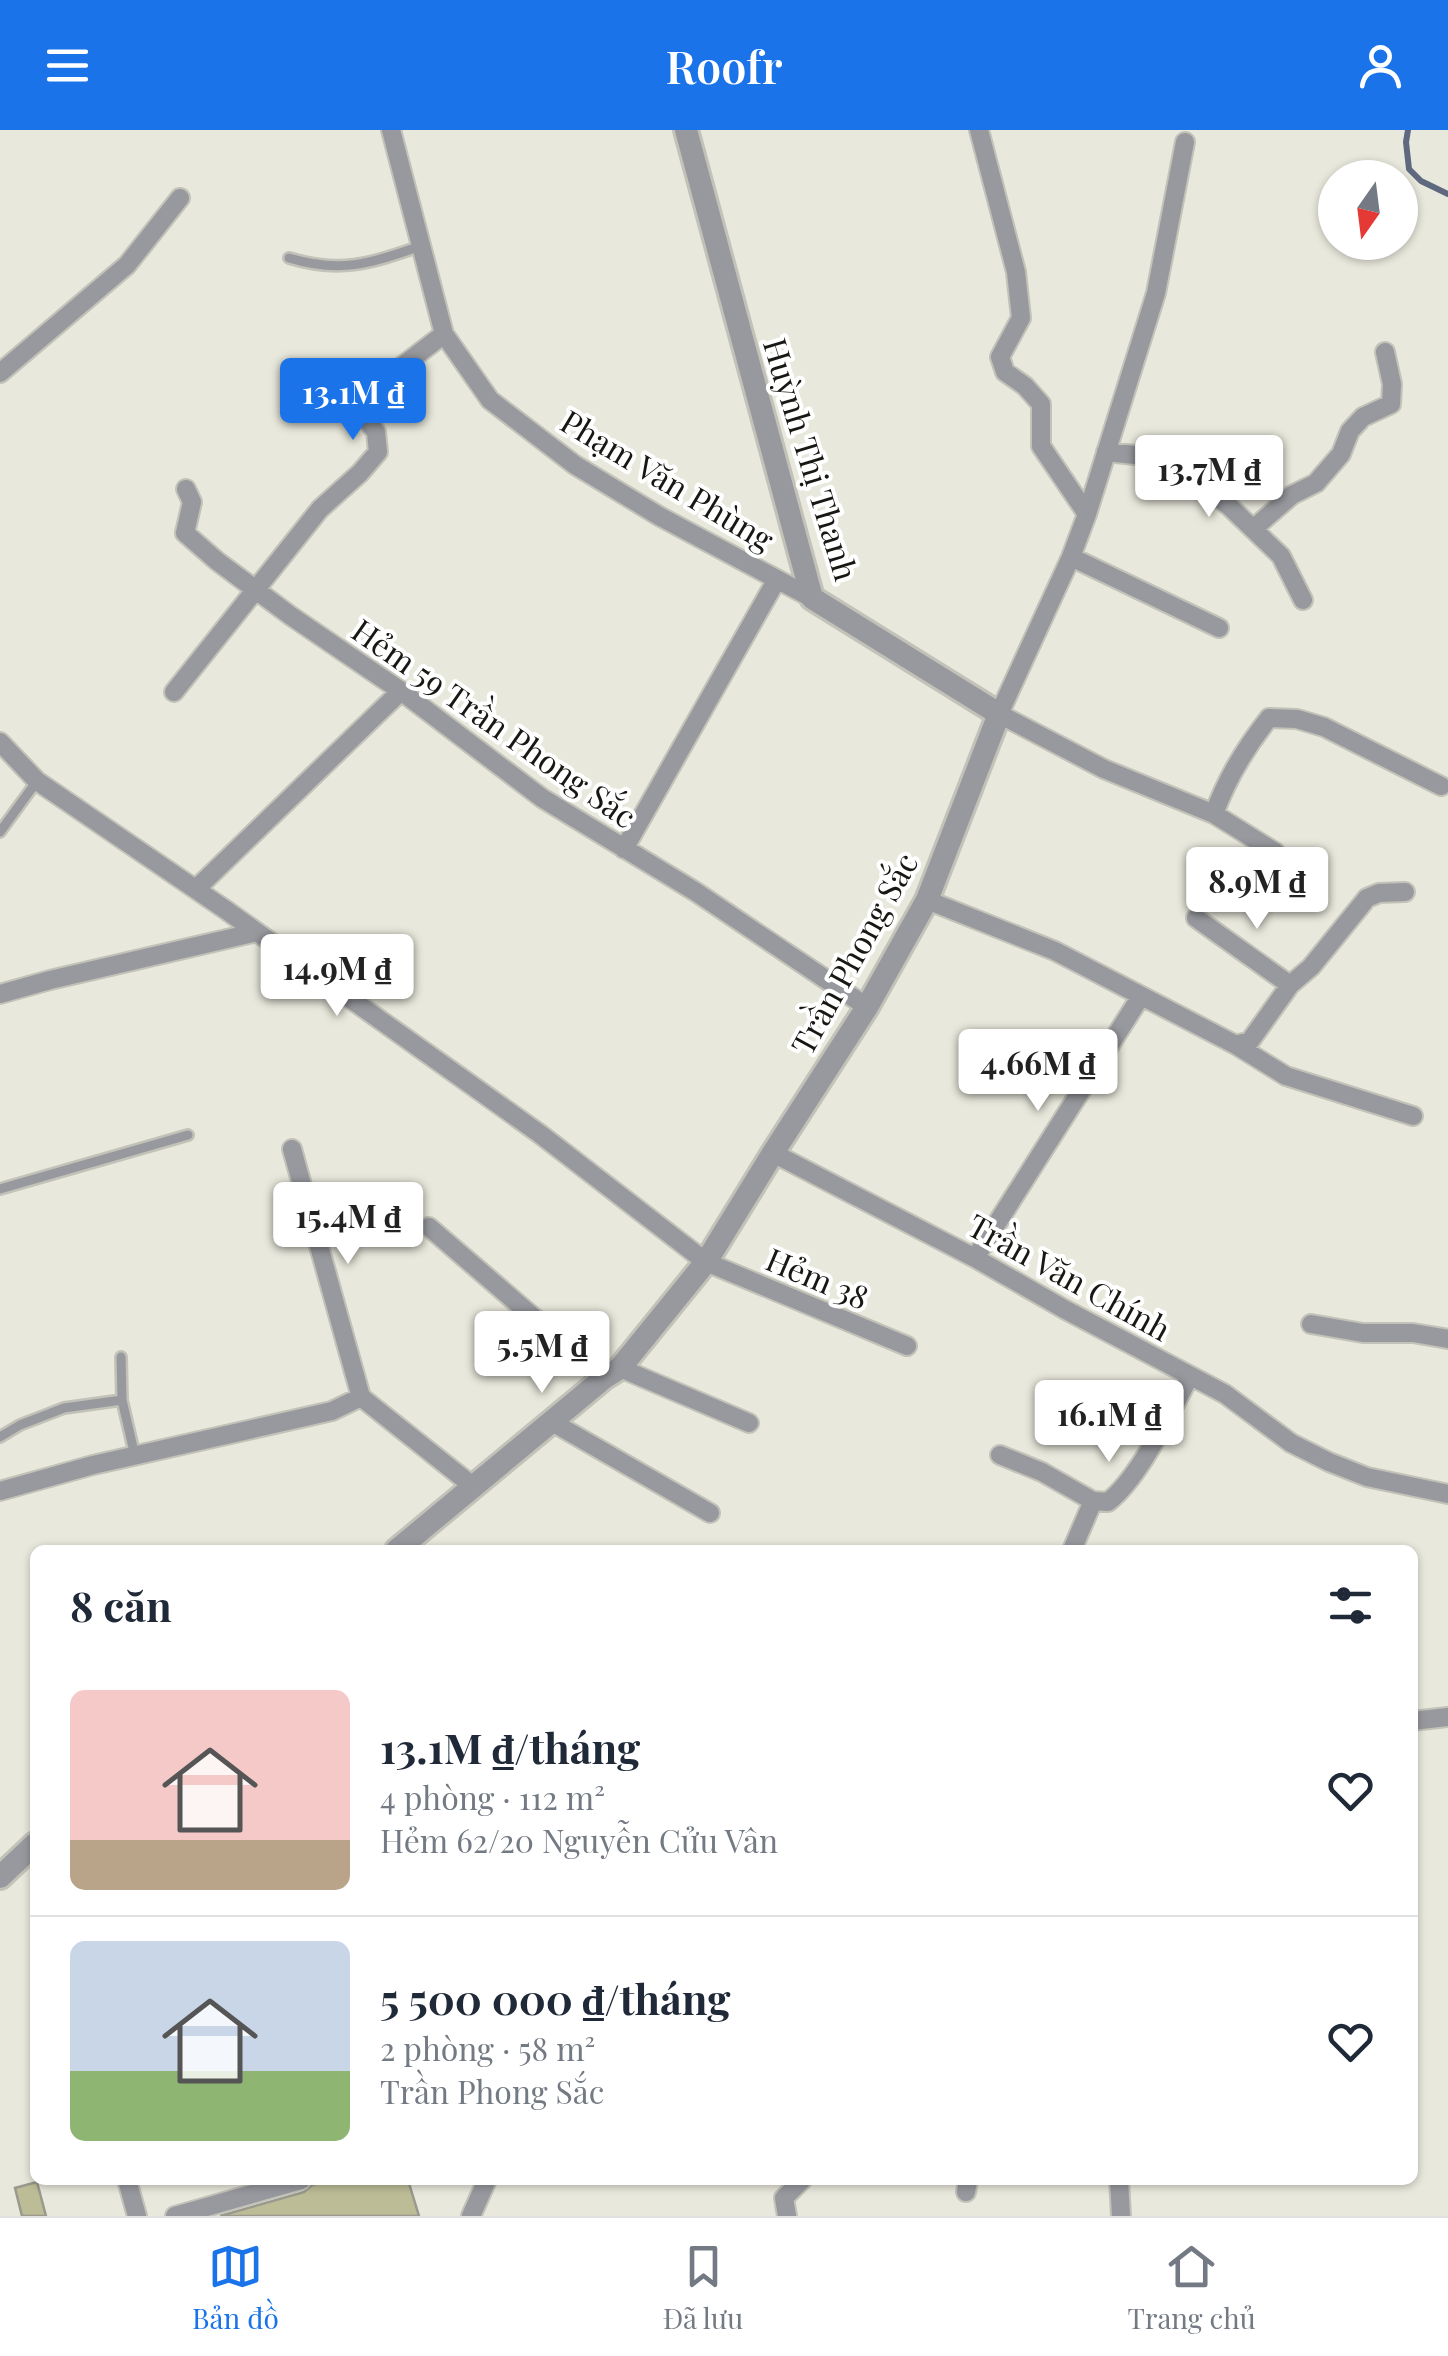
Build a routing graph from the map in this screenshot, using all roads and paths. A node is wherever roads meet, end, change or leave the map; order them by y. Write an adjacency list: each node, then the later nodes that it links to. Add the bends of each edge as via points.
1 (391, 130): 6 (street, Phạm Văn Phùng)
2 (686, 130): 18 (street, Huỳnh Thị Thanh)
3 (979, 130): 13 (street, via 1016,272 1021,318 1000,357 1005,372 1041,404 1041,446)
4 (1185, 142): 11 (street, Trần Phong Sắc, via 1156,293)
5 (180, 198): 10 (street, via 127,264)
6 (422, 246): 7 (lane, via 354,267); 8 (street, Phạm Văn Phùng)
7 (289, 258)
8 (444, 334): 16 (street, Phạm Văn Phùng, via 490,400 575,466); 17 (street, via 362,397 362,415 376,432 378,452 320,509)
9 (1385, 352): 14 (street, via 1390,404 1350,431 1342,454 1316,483)
10 (0, 373)
11 (1106, 452): 13 (street, Trần Phong Sắc); 14 (street, via 1164,458)
12 (186, 489): 17 (street, Hẻm 59 Trần Phong Sắc, via 192,502 185,533)
13 (1087, 514): 15 (street, Trần Phong Sắc)
14 (1253, 529): 19 (street, via 1281,556)
15 (1070, 557): 20 (street); 23 (street, Trần Phong Sắc)
16 (776, 578): 18 (street, Phạm Văn Phùng); 29 (street)
17 (255, 590): 21 (street, Hẻm 59 Trần Phong Sắc); 22 (street)
18 (812, 598): 23 (street, Huỳnh Thị Thanh)
19 (1303, 600)
20 (1218, 628)
21 (401, 691): 29 (street, Hẻm 59 Trần Phong Sắc, via 542,798); 31 (street)
22 (174, 692)
23 (1000, 714): 27 (street, via 1104,769); 33 (street, Trần Phong Sắc)
24 (0, 742): 25 (street, Hẻm 38)
25 (38, 781): 28 (lane); 31 (street, Hẻm 38)
26 (1441, 786): 27 (street, via 1324,727 1268,718 1246,746)
27 (1214, 814): 30 (street)
28 (0, 832)
29 (624, 848): 39 (street, Hẻm 59 Trần Phong Sắc)
30 (1275, 852)
31 (196, 889): 35 (street, Hẻm 38)
32 (1405, 892): 36 (street, via 1366,898)
33 (927, 900): 38 (street, via 1055,951); 39 (street, Trần Phong Sắc)
34 (1196, 918): 36 (street)
35 (257, 932): 37 (street); 48 (street, Hẻm 38)
36 (1290, 985): 40 (street, via 1250,1042)
37 (0, 994)
38 (1141, 996): 40 (street); 47 (street)
39 (868, 1008): 44 (street, Trần Phong Sắc)
40 (1236, 1045): 41 (street, via 1286,1076)
41 (1413, 1116)
42 (188, 1136): 45 (lane)
43 (292, 1149): 55 (street)
44 (772, 1153): 47 (street, Trần Văn Chính); 48 (street, Trần Phong Sắc)
45 (0, 1189)
46 (429, 1227): 53 (street)
47 (975, 1258): 54 (street, Trần Văn Chính)
48 (706, 1262): 51 (street, Hẻm 38); 53 (street, Trần Phong Sắc)
49 (1311, 1324): 50 (street)
50 (1448, 1338)
51 (907, 1346)
52 (121, 1357): 56 (lane)
53 (612, 1373): 57 (street, Trần Phong Sắc); 58 (street)
54 (1190, 1376): 64 (street, Trần Văn Chính, via 1329,1462); 65 (street, via 1119,1493 1108,1502)
55 (361, 1398): 61 (street, via 332,1411); 62 (street)
56 (122, 1400): 59 (lane, via 64,1408); 61 (lane)
57 (552, 1422): 62 (street, Trần Phong Sắc); 66 (street)
58 (750, 1423)
59 (0, 1437)
60 (1000, 1455): 65 (street)
61 (135, 1456): 63 (street)
62 (474, 1487): 67 (street, Trần Phong Sắc)
63 (0, 1491)
64 (1448, 1494)
65 (1093, 1501): 68 (street)
66 (710, 1513)
67 (404, 1545)
68 (1074, 1545)
69 (1448, 1716): 70 (street)
70 (1418, 1720)
71 (30, 1849): 72 (street)
72 (0, 1877)
73 (129, 2185): 78 (street)
74 (284, 2185): 79 (street)
75 (485, 2185): 80 (street)
76 (797, 2185): 81 (street, via 784,2198)
77 (1119, 2185): 82 (street)
78 (138, 2216)
79 (175, 2216)
80 (471, 2216)
81 (787, 2216)
82 (1121, 2216)

